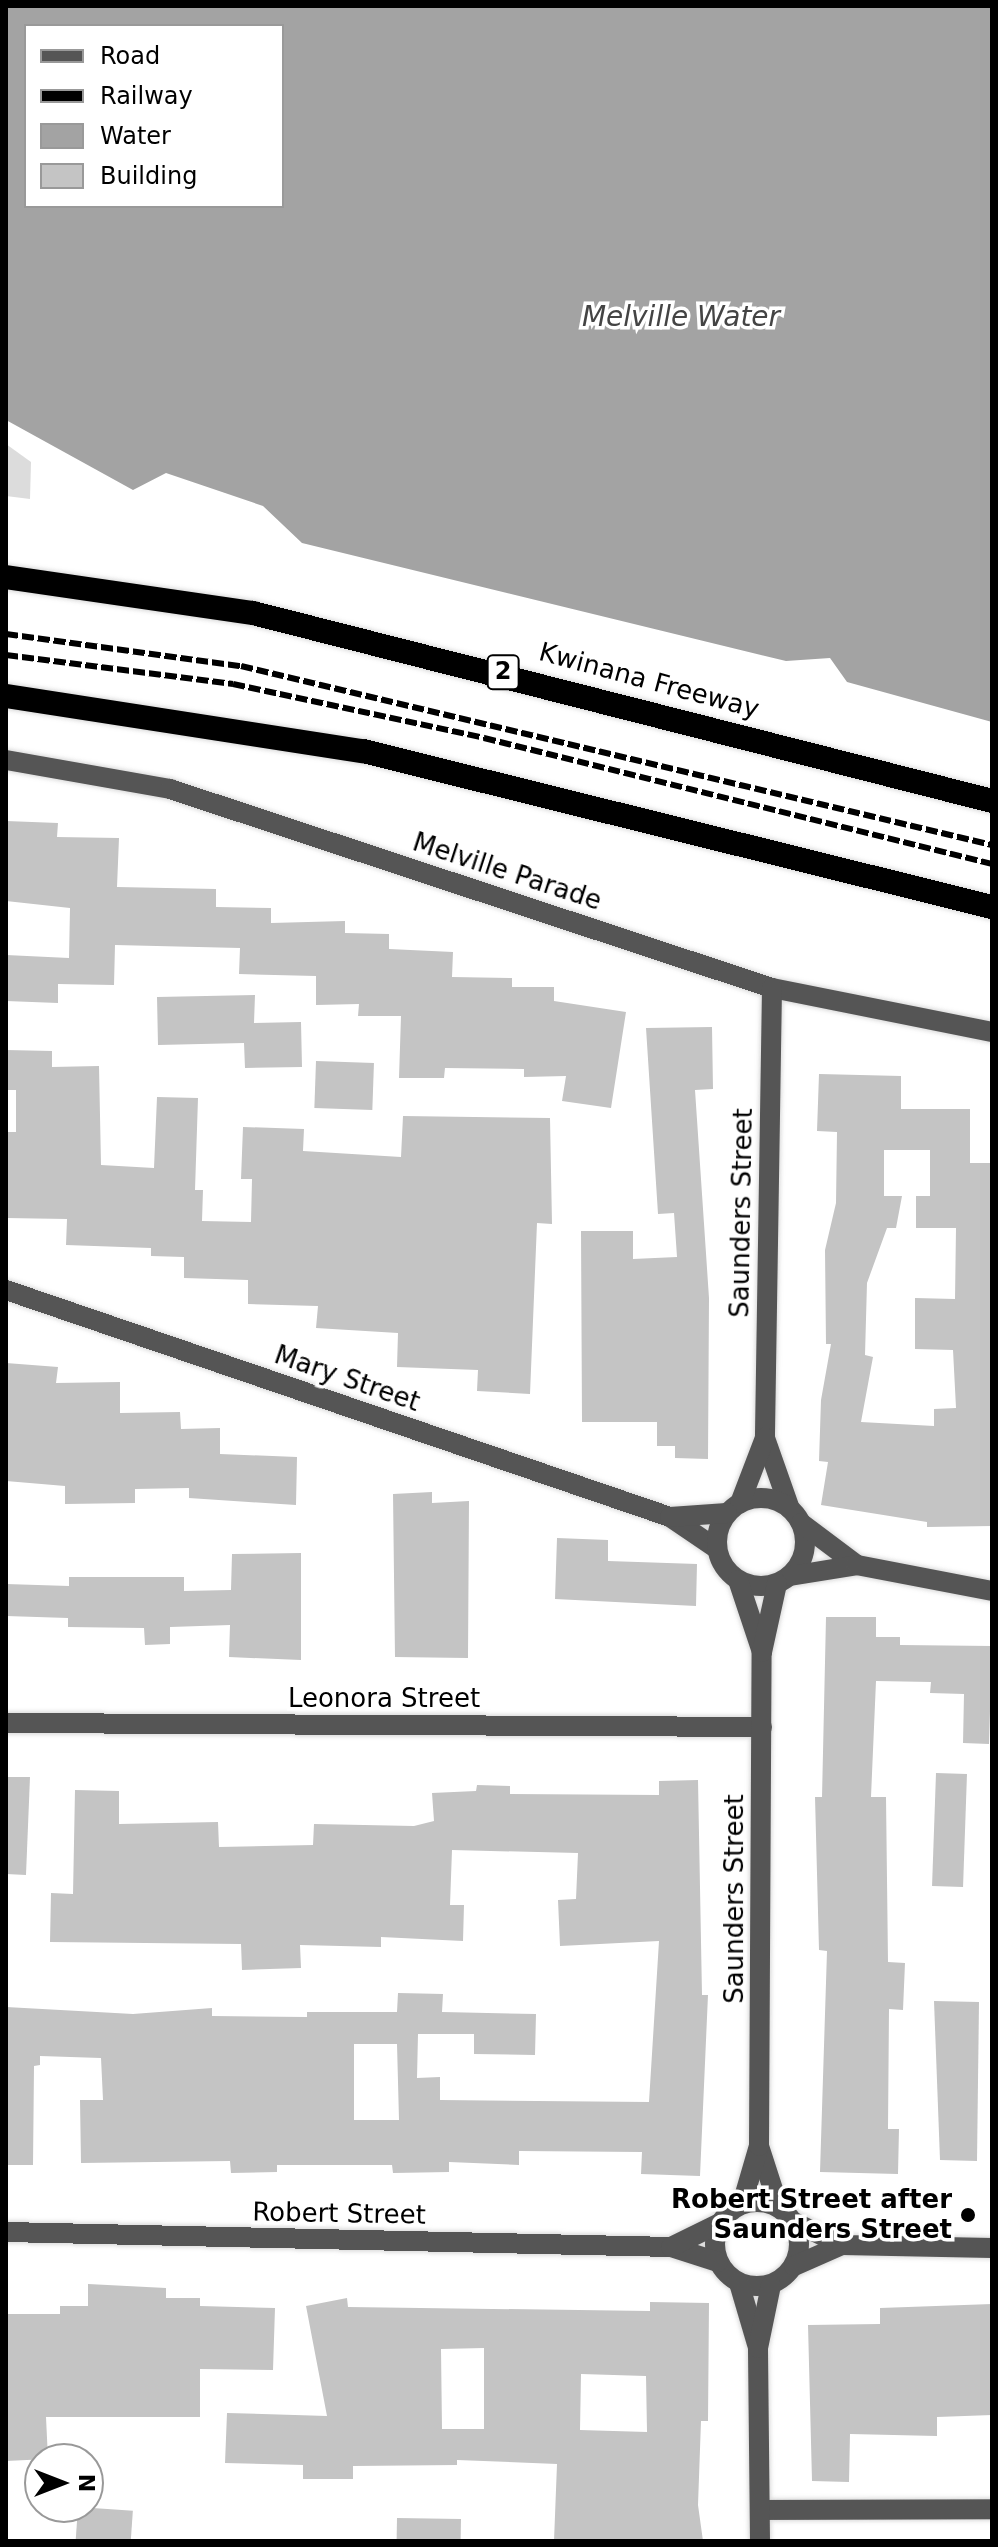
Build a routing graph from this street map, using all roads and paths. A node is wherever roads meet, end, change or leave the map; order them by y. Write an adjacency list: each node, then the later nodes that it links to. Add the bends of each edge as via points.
1 (6, 577): 4 (highway, Kwinana Freeway / 2, via 253,613)
2 (6, 696): 5 (highway, via 363,751)
3 (6, 760): 6 (street, Melville Parade, via 170,789)
4 (992, 801)
5 (992, 907)
6 (772, 988): 7 (street, Melville Parade); 9 (street, Saunders Street)
7 (992, 1032)
8 (6, 1290): 12 (street, Mary Street)
9 (765, 1438): 10 (street, Saunders Street); 11 (street, Saunders Street)
10 (734, 1508): 11 (street, Mary Street, via 765,1498); 12 (street, Mary Street); 13 (street)
11 (796, 1516): 14 (street, Mary Street); 16 (street, via 805,1549)
12 (670, 1517): 13 (street, Mary Street)
13 (717, 1549): 15 (street, Mary Street)
14 (857, 1565): 16 (street, Mary Street); 17 (street, Mary Street)
15 (738, 1580): 16 (street, Mary Street, via 760,1587); 18 (street, Saunders Street)
16 (784, 1580): 18 (street, Saunders Street)
17 (992, 1591)
18 (762, 1652): 20 (street, Saunders Street)
19 (6, 1723): 20 (street, Leonora Street)
20 (762, 1727): 21 (street, Saunders Street)
21 (759, 2146): 22 (street, Saunders Street); 23 (street, Saunders Street)
22 (742, 2204): 23 (street); 24 (street)
23 (786, 2215): 26 (street); 30 (street, Saunders Street, via 800,2238)
24 (720, 2223): 27 (street, Robert Street); 29 (street)
25 (6, 2232): 27 (street, Robert Street)
26 (842, 2245): 28 (street); 30 (street)
27 (671, 2247): 29 (street, Robert Street)
28 (992, 2248)
29 (718, 2262): 31 (street)
30 (794, 2266): 32 (street)
31 (739, 2283): 32 (street); 33 (street)
32 (771, 2285): 33 (street)
33 (758, 2348): 35 (street)
34 (992, 2509): 35 (street)
35 (761, 2510): 36 (street)
36 (760, 2541)

